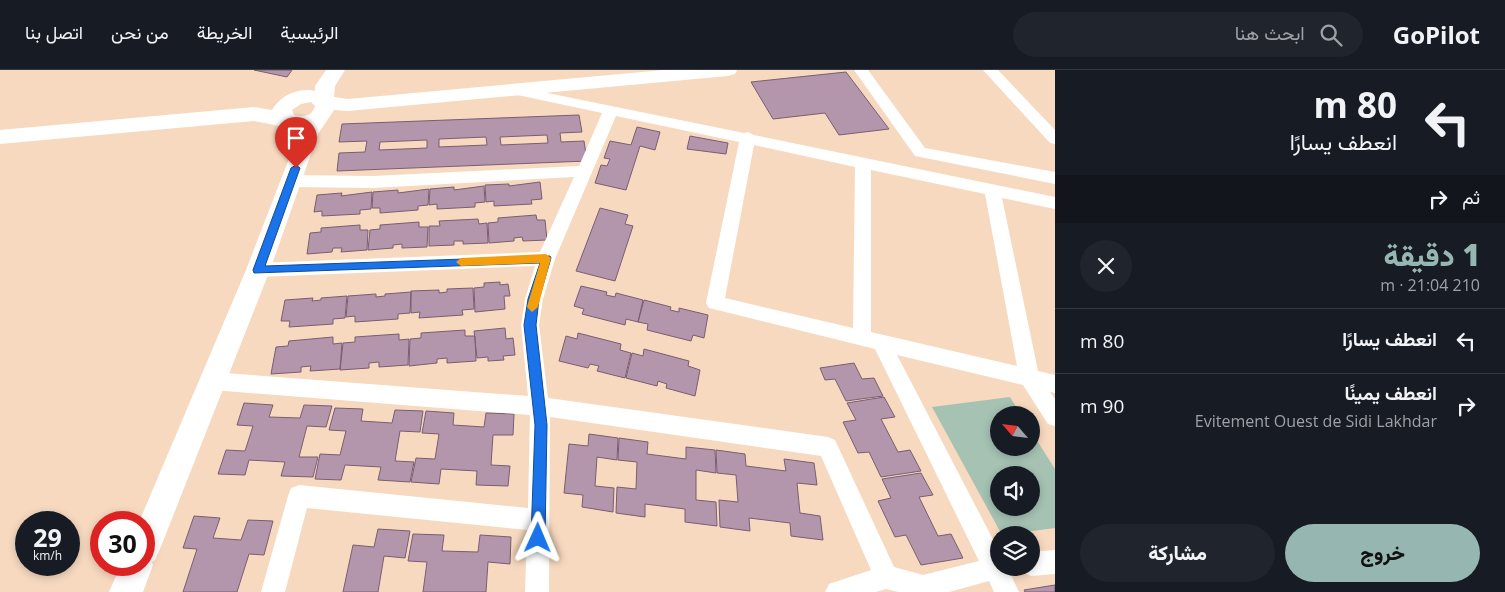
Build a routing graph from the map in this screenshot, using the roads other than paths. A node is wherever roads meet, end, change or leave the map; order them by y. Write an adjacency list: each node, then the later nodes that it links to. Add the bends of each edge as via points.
1 (728, 70): 5 (main road)
2 (861, 70): 15 (street, via 920,152)
3 (990, 70): 12 (street)
4 (334, 73): 7 (main road, via 324,91); 9 (main road)
5 (518, 91): 6 (street); 7 (main road, via 357,104)
6 (611, 110): 11 (street); 14 (street)
7 (321, 112): 9 (main road, via 310,128); 9 (main road, via 311,96)
8 (254, 114): 9 (main road); 10 (main road)
9 (294, 116): 16 (main road)
10 (0, 137)
11 (748, 138): 13 (street); 21 (street, via 715,303)
12 (1055, 140)
13 (862, 162): 17 (street); 21 (street)
14 (584, 171): 16 (street, via 373,182); 19 (street)
15 (1055, 178)
16 (291, 181): 20 (main road)
17 (992, 189): 18 (street); 22 (street)
18 (1055, 203)
19 (546, 258): 20 (street); 25 (street, via 530,325)
20 (258, 270): 23 (main road)
21 (871, 340): 22 (street); 29 (street)
22 (1029, 377): 24 (street); 26 (street)
23 (212, 381): 25 (street); 28 (main road)
24 (1055, 384)
25 (539, 406): 27 (street); 35 (street, via 828,447)
26 (1055, 417)
27 (538, 520): 37 (street, via 299,496); 38 (street)
28 (155, 522)
29 (990, 554)
30 (1055, 562): 31 (street)
31 (1040, 563)
32 (990, 569): 35 (street, via 923,587)
33 (133, 576): 36 (main road)
34 (1001, 576): 40 (street)
35 (886, 577): 39 (street)
36 (126, 592)
37 (273, 592)
38 (537, 592)
39 (837, 592)
40 (1008, 592)

